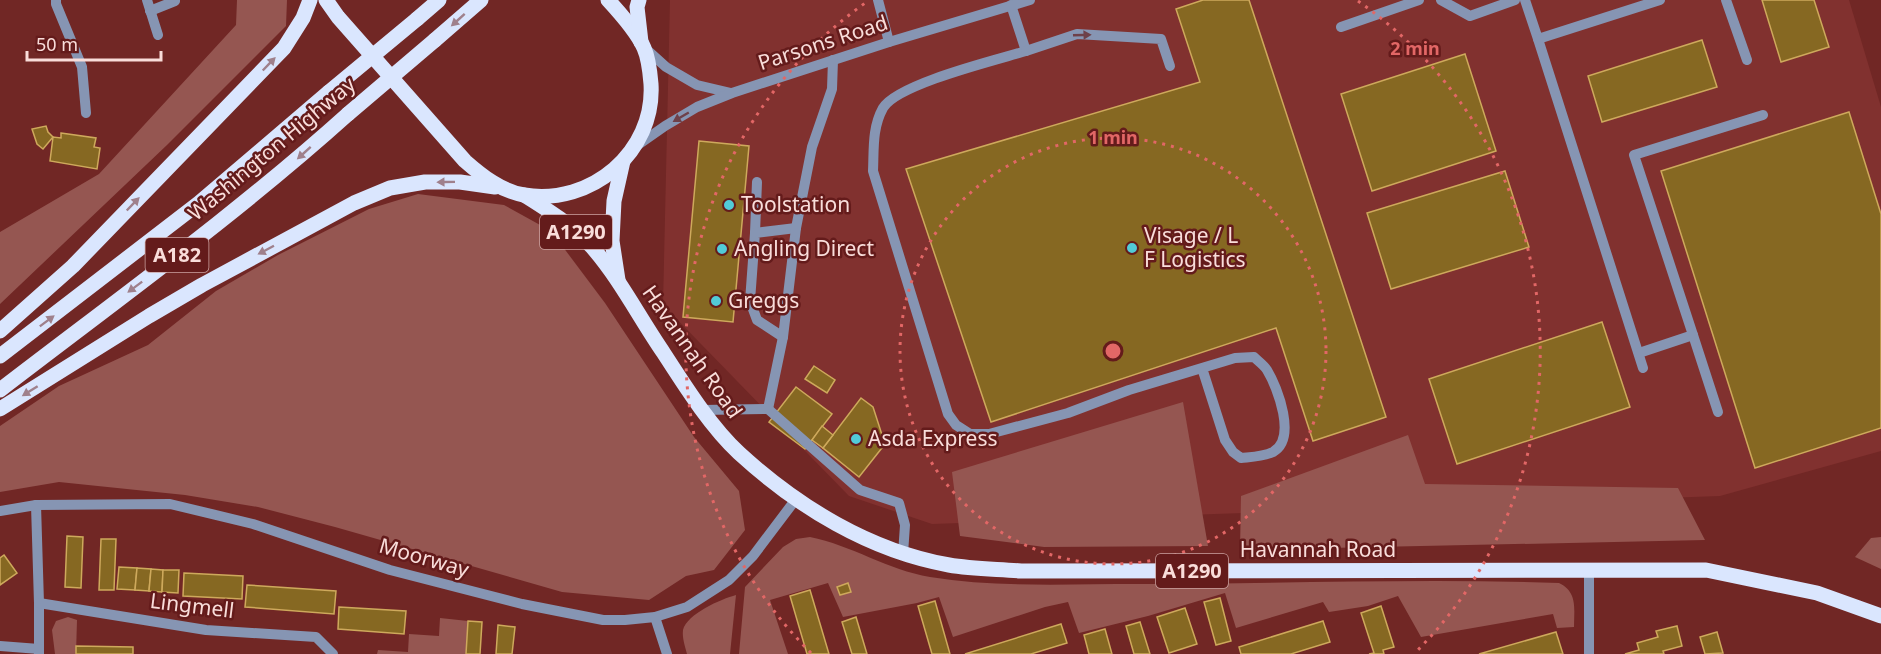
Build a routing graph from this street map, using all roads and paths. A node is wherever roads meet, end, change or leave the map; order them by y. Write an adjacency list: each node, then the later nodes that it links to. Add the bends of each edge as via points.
1 (56, 0): 29 (street, via 82,67)
2 (310, 0): 39 (main road, one-way to 2, via 73,266 284,48)
3 (326, 0): 34 (main road, via 465,161)
4 (439, 0): 43 (main road, Washington Highway / A182, one-way to 4, bridge, via 199,203)
5 (481, 0): 46 (main road, Washington Highway / A182, one-way to 46, bridge, via 298,159)
6 (608, 0): 23 (main road)
7 (639, 0): 23 (main road)
8 (878, 0): 22 (street)
9 (1030, 0): 18 (street, Parsons Road)
10 (1419, 0): 19 (street)
11 (1441, 0): 12 (street, via 1470,16)
12 (1515, 0)
13 (1525, 0): 21 (street)
14 (1660, 0): 21 (street)
15 (1726, 0): 26 (street)
16 (175, 1): 17 (street)
17 (149, 5): 20 (street)
18 (1011, 6): 22 (street, Parsons Road); 24 (street)
19 (1341, 27)
20 (158, 35)
21 (1538, 39): 42 (street)
22 (890, 42): 25 (street, Parsons Road)
23 (642, 45): 28 (street, via 666,67 697,85); 31 (main road, via 650,68 651,96 646,123)
24 (1026, 51): 27 (street, one-way to 27, via 1077,34 1161,39); 44 (street, via 930,80 896,95 884,107 874,130 873,171 948,414 970,434 989,434 1068,413)
25 (833, 60): 28 (street, Parsons Road); 36 (street, via 832,89 812,147)
26 (1747, 60)
27 (1170, 66)
28 (732, 93): 31 (street, Parsons Road, one-way to 31, via 698,107)
29 (86, 113)
30 (1763, 115): 40 (street, via 1634,155)
31 (634, 148): 32 (main road)
32 (623, 161): 35 (main road, via 603,179 578,191); 38 (main road, Havannah Road / A1290, via 614,201 612,241)
33 (758, 182): 37 (street)
34 (504, 189): 35 (main road); 47 (main road, one-way to 47, via 460,182 425,182 390,188 354,203 148,316)
35 (524, 195): 38 (main road, Havannah Road / A1290, via 560,217)
36 (796, 228): 37 (street); 41 (street)
37 (755, 233): 41 (street, via 750,301 757,320)
38 (618, 280): 49 (main road, Havannah Road / A1290)
39 (0, 331)
40 (1693, 335): 42 (street); 50 (street)
41 (783, 337): 48 (street)
42 (1639, 353): 45 (street)
43 (0, 356)
44 (1202, 368): 44 (street, via 1254,357 1267,369 1286,424 1283,441 1275,451 1241,458 1233,452 1225,440)
45 (1643, 368)
46 (0, 390)
47 (0, 409)
48 (768, 409): 49 (street); 54 (street, via 860,490 899,503 904,525)
49 (702, 410): 51 (main road, Havannah Road / A1290, via 738,453)
50 (1718, 412)
51 (796, 499): 54 (main road, Havannah Road / A1290, via 837,525); 58 (street, Moorway, via 753,556 729,580 687,607)
52 (36, 506): 53 (street, Moorway); 56 (street); 58 (street, Moorway, via 170,504 253,524 390,570 522,604 603,620)
53 (0, 511)
54 (903, 554): 55 (main road, Havannah Road / A1290, via 950,565 1021,571)
55 (1589, 571): 57 (main road, Havannah Road / A1290, via 1706,570 1817,594); 63 (street)
56 (39, 603): 60 (street); 61 (street, Lingmell, via 206,630 316,637)
57 (1881, 616)
58 (655, 617): 62 (street)
59 (0, 646): 60 (street)
60 (39, 652)
61 (333, 654)
62 (667, 654)
63 (1588, 654)

